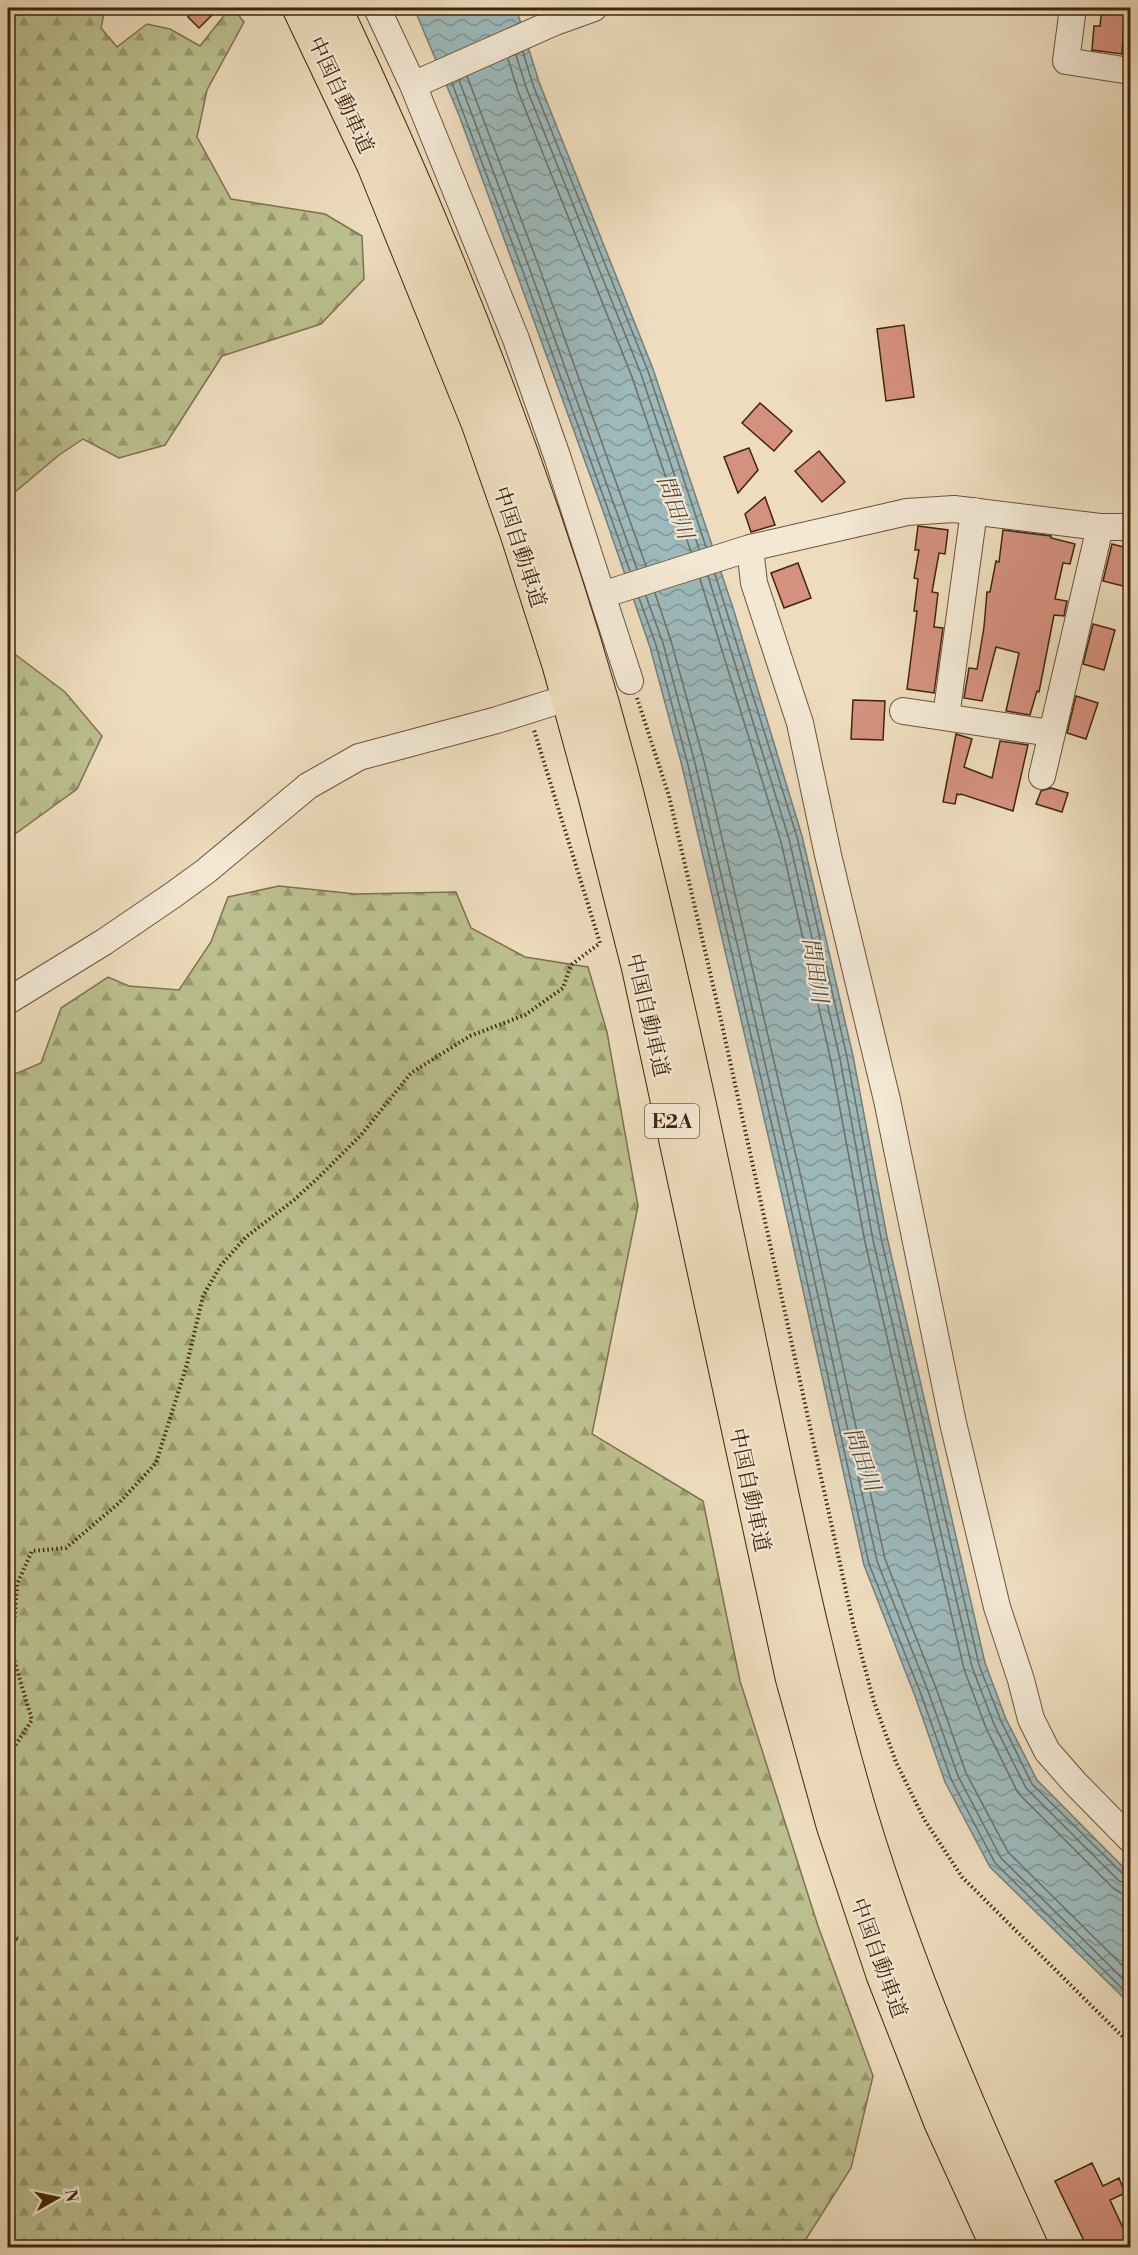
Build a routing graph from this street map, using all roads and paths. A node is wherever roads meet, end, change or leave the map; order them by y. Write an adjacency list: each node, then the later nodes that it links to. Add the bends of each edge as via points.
1 (299, 8): 26 (highway, 中国自動車道 / E2A, via 374,165 478,423 559,665 639,970 753,1506 801,1711 833,1826 883,1975 941,2123)
2 (335, 8): 27 (highway, 中国自動車道 / E2A, via 460,292 508,413 553,546 625,787 666,954 822,1670 862,1819 910,1964 970,2111)
3 (377, 8): 8 (street)
4 (594, 8): 6 (street)
5 (1073, 8): 7 (street, via 1066,61)
6 (547, 20): 8 (street)
7 (1131, 71)
8 (417, 83): 13 (street)
9 (974, 511): 10 (street); 12 (street, via 907,512); 17 (street)
10 (1100, 527): 11 (street); 18 (street)
11 (1131, 527)
12 (750, 548): 13 (street); 22 (street, via 754,583 800,723 997,1607 1031,1719 1047,1751)
13 (610, 592): 14 (street)
14 (630, 681): 25 (path, via 669,796 853,1623 874,1702 896,1762 924,1820 962,1877)
15 (540, 707): 20 (street, via 358,757 308,786 206,871 104,942); 21 (path, via 600,943 571,965 563,988 525,1015 470,1036 411,1073 361,1135 294,1200 246,1237 221,1265 203,1296 187,1364 156,1463 119,1503 66,1548 32,1551 17,1584 12,1653 32,1720)
16 (903, 711): 17 (street)
17 (946, 717): 18 (street)
18 (1051, 733): 19 (street)
19 (1042, 776)
20 (8, 1001)
21 (8, 1756)
22 (1131, 1839)
23 (8, 1935): 24 (path)
24 (18, 1939)
25 (1131, 2044)
26 (998, 2247)
27 (1032, 2247)

